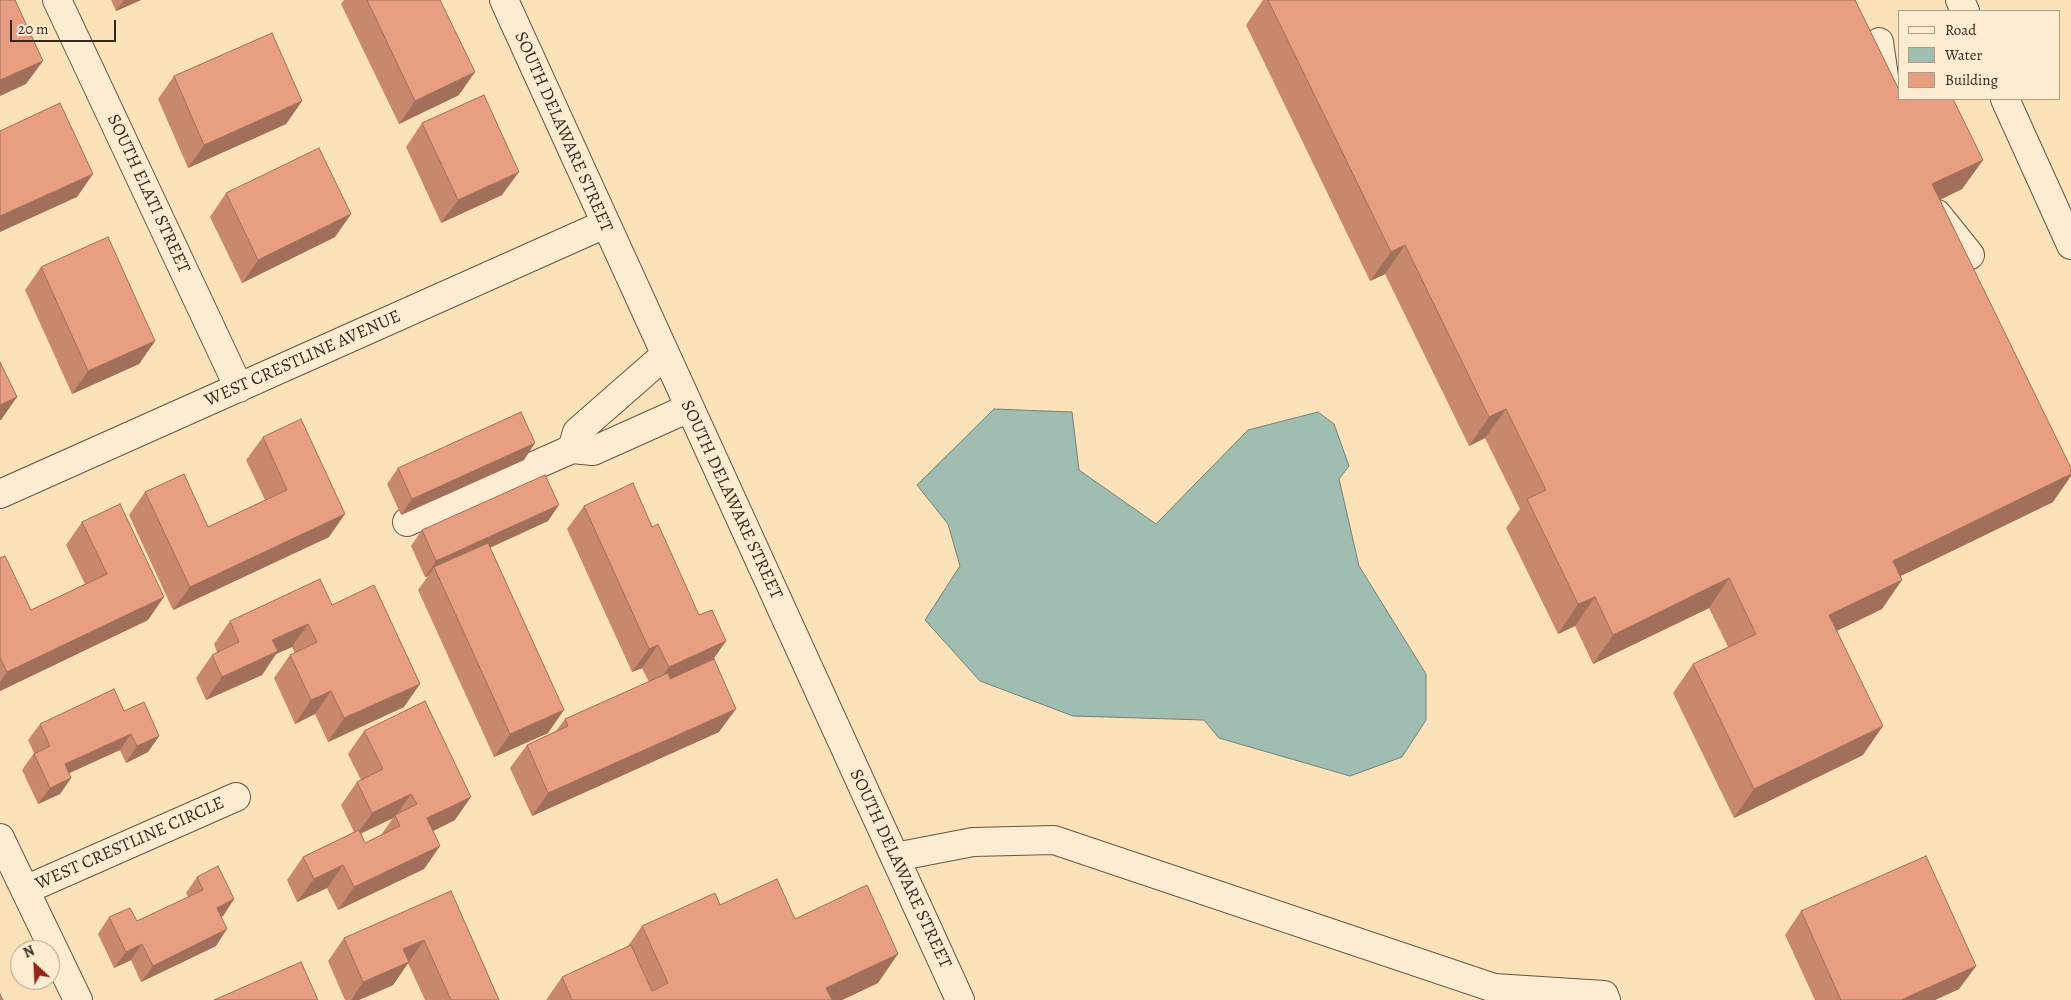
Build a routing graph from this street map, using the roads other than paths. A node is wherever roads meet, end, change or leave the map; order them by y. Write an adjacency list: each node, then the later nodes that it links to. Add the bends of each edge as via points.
1 (57, 0): 11 (street, SOUTH ELATI STREET)
2 (504, 0): 7 (street, SOUTH DELAWARE STREET)
3 (1879, 42): 5 (street)
4 (2005, 100): 8 (street)
5 (1890, 116)
6 (1925, 191): 9 (street, via 1932,207)
7 (605, 224): 10 (street, SOUTH DELAWARE STREET); 11 (street, WEST CRESTLINE AVENUE)
8 (2071, 245)
9 (1970, 255)
10 (665, 355): 12 (street, SOUTH DELAWARE STREET); 13 (street, via 577,432)
11 (239, 388): 14 (street, WEST CRESTLINE AVENUE)
12 (689, 408): 13 (street, via 593,451); 18 (street, SOUTH DELAWARE STREET)
13 (572, 449): 15 (street)
14 (0, 494)
15 (407, 522)
16 (236, 797): 19 (street, WEST CRESTLINE CIRCLE)
17 (0, 838): 19 (street)
18 (895, 857): 21 (street, SOUTH DELAWARE STREET); 22 (street, via 973,842 1054,840 1494,988 1604,995)
19 (25, 890): 20 (street)
20 (78, 1000)
21 (960, 1000)
22 (1606, 1000)

